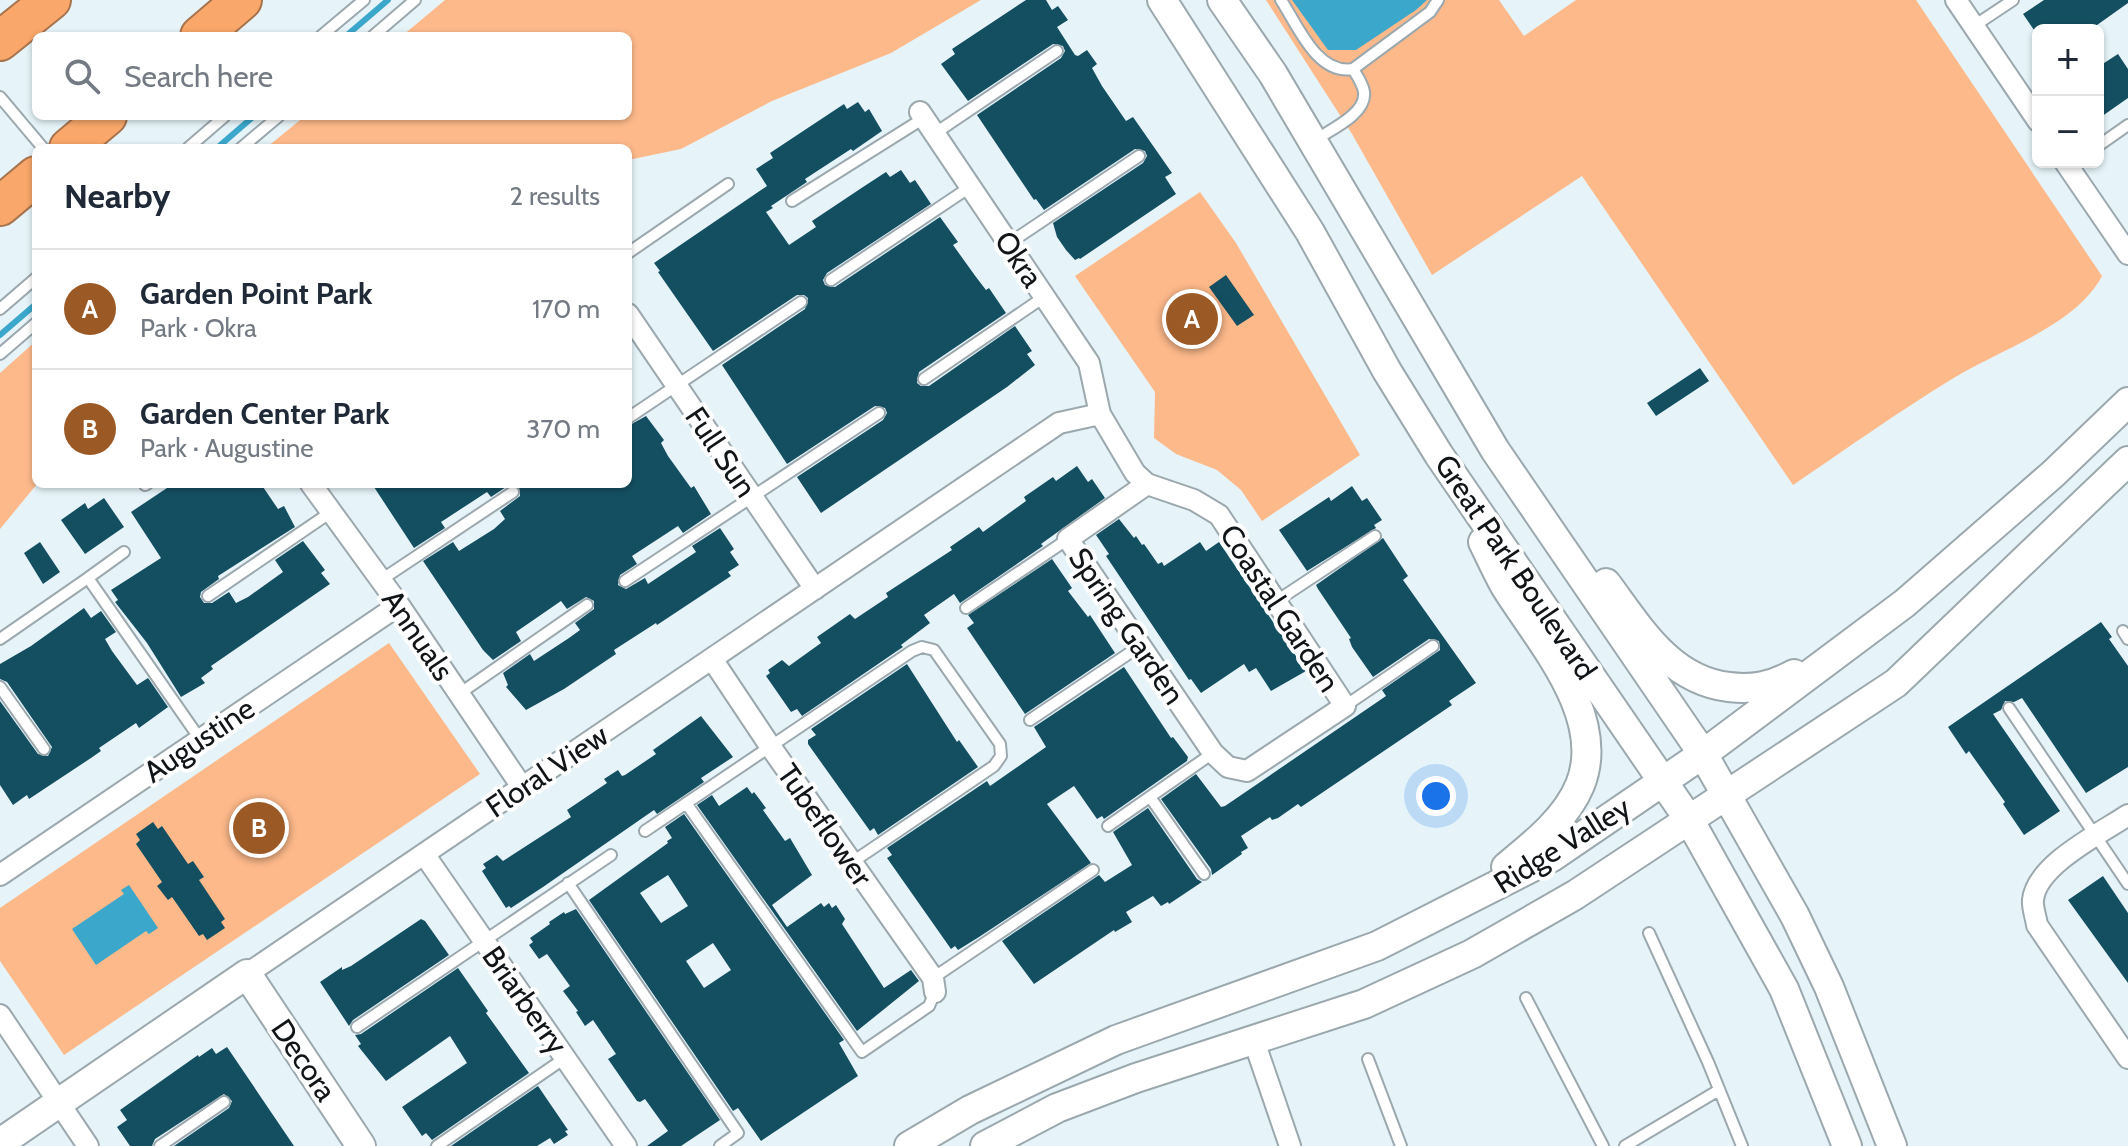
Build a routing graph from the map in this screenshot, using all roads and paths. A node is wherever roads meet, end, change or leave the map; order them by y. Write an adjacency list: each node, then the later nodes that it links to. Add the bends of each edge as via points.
1 (51, 0): 15 (highway)
2 (242, 0): 12 (highway)
3 (364, 0): 13 (lane)
4 (415, 0): 14 (lane)
5 (1162, 0): 56 (main road, Great Park Boulevard, via 1310,232)
6 (1222, 0): 25 (main road, Great Park Boulevard)
7 (1281, 0): 17 (lane, via 1319,57 1330,67)
8 (1438, 0): 17 (lane, via 1430,12)
9 (1956, 0): 11 (street)
10 (2013, 0): 11 (lane)
11 (1974, 26): 19 (street)
12 (205, 32)
13 (326, 32)
14 (378, 32)
15 (0, 41)
16 (1057, 51): 23 (lane)
17 (1353, 69): 25 (lane, via 1365,89 1364,101)
18 (0, 97): 27 (lane)
19 (2032, 112)
20 (102, 120): 28 (highway)
21 (220, 120): 29 (lane)
22 (274, 120): 30 (lane)
23 (926, 121): 35 (street, Okra); 36 (lane)
24 (2128, 125): 26 (lane)
25 (1313, 141): 49 (main road, Great Park Boulevard)
26 (2104, 142)
27 (40, 144)
28 (74, 144)
29 (193, 144)
30 (246, 144)
31 (1139, 156): 38 (lane)
32 (2072, 168): 40 (street)
33 (32, 179): 37 (highway)
34 (728, 184): 39 (lane)
35 (970, 187): 38 (street, Okra); 41 (lane)
36 (792, 201)
37 (0, 206)
38 (1008, 244): 43 (street, Okra)
39 (632, 250)
40 (2128, 254)
41 (831, 280)
42 (32, 281): 45 (lane)
43 (1044, 297): 50 (lane); 54 (street, Okra, via 1089,363)
44 (801, 302): 51 (lane)
45 (0, 309)
46 (632, 320): 51 (street, Full Sun)
47 (32, 326): 48 (lane)
48 (0, 354)
49 (1447, 370): 75 (main road, via 1651,643 1679,670 1718,686 1762,688); 89 (main road, Great Park Boulevard, via 1495,450)
50 (924, 379)
51 (676, 385): 55 (lane); 61 (street, Full Sun)
52 (2128, 402): 75 (main road, Ridge Valley, via 2011,511)
53 (879, 413): 61 (lane)
54 (1100, 414): 58 (street); 69 (street, Floral View, via 1059,423)
55 (632, 415)
56 (1439, 455): 90 (main road, Great Park Boulevard); 108 (main road, via 1504,584 1561,671 1576,702 1587,755 1579,787 1538,841)
57 (2128, 461): 93 (main road, Ridge Valley, via 1896,683)
58 (1147, 484): 64 (street, Spring Garden); 71 (street, Coastal Garden, via 1219,515)
59 (314, 488): 62 (street, Annuals)
60 (513, 492): 67 (lane)
61 (752, 497): 68 (lane); 69 (street, Full Sun)
62 (331, 512): 67 (street, Annuals); 70 (lane)
63 (1375, 536): 71 (lane)
64 (1068, 539): 74 (lane); 77 (street, Spring Garden)
65 (124, 552): 66 (lane)
66 (88, 578): 76 (lane); 85 (lane)
67 (381, 580): 72 (street, Annuals)
68 (625, 581)
69 (815, 589): 79 (street, Floral View)
70 (208, 596)
71 (1275, 602): 82 (street, Coastal Garden)
72 (399, 605): 81 (street, Annuals); 85 (street, Augustine)
73 (587, 605): 81 (lane)
74 (966, 608)
75 (1861, 637): 89 (main road, Ridge Valley)
76 (0, 639)
77 (1140, 646): 84 (lane); 88 (street, Spring Garden)
78 (1433, 646): 82 (lane)
79 (712, 659): 86 (street, Tubeflower); 91 (street, Floral View)
80 (0, 687): 87 (lane)
81 (459, 694): 91 (street, Annuals)
82 (1345, 706): 88 (street, Coastal Garden, via 1247,771 1228,767)
83 (2009, 708): 99 (lane)
84 (1030, 720)
85 (200, 739): 105 (street, Augustine)
86 (770, 746): 94 (lane); 102 (street, Tubeflower); 102 (lane, via 922,647 934,650 1000,744 1001,756 994,766)
87 (44, 749)
88 (1213, 753): 92 (lane)
89 (1703, 754): 90 (main road, Ridge Valley); 93 (main road, Great Park Boulevard)
90 (1662, 782): 96 (main road, Great Park Boulevard); 108 (main road, Ridge Valley, via 1552,857)
91 (522, 787): 100 (street, Floral View)
92 (1150, 797): 97 (lane); 104 (lane)
93 (1726, 797): 96 (main road, Ridge Valley); 138 (main road, Great Park Boulevard, via 1829,987)
94 (686, 803): 98 (lane); 112 (lane, via 862,1052 929,1006)
95 (2128, 815): 99 (street)
96 (1690, 821): 116 (main road, Ridge Valley, via 1472,954 1364,1004); 137 (main road, Great Park Boulevard, via 1784,989)
97 (1108, 826)
98 (645, 831)
99 (2096, 836): 107 (lane); 118 (street, via 2054,865 2032,901 2037,925)
100 (424, 854): 110 (street, Briarberry); 111 (street, Floral View)
101 (611, 855): 106 (lane)
102 (851, 863): 112 (street, Tubeflower)
103 (1093, 870): 112 (lane)
104 (1204, 874)
105 (0, 875)
106 (568, 883): 110 (lane); 129 (lane, via 738,1133)
107 (2128, 884)
108 (1455, 908): 130 (main road, Ridge Valley, via 1377,946 1116,1040 970,1110)
109 (1649, 933): 120 (lane)
110 (484, 940): 115 (lane); 117 (street, Briarberry)
111 (247, 974): 122 (main road, Floral View); 126 (main road, Decora)
112 (934, 985)
113 (1526, 998): 134 (lane)
114 (0, 1015): 122 (street)
115 (357, 1027)
116 (1254, 1041): 131 (main road, Ridge Valley, via 1071,1103); 132 (street)
117 (565, 1058): 127 (lane); 128 (street, Briarberry)
118 (2128, 1058)
119 (1368, 1059): 133 (lane)
120 (1719, 1090): 135 (lane); 136 (lane)
121 (224, 1102): 125 (lane)
122 (59, 1103): 123 (main road, Floral View); 124 (street)
123 (0, 1143)
124 (88, 1146)
125 (160, 1146)
126 (361, 1146)
127 (437, 1146)
128 (626, 1146)
129 (720, 1146)
130 (909, 1146)
131 (985, 1146)
132 (1290, 1146)
133 (1401, 1146)
134 (1603, 1146)
135 (1625, 1146)
136 (1742, 1146)
137 (1847, 1146)
138 (1892, 1146)

